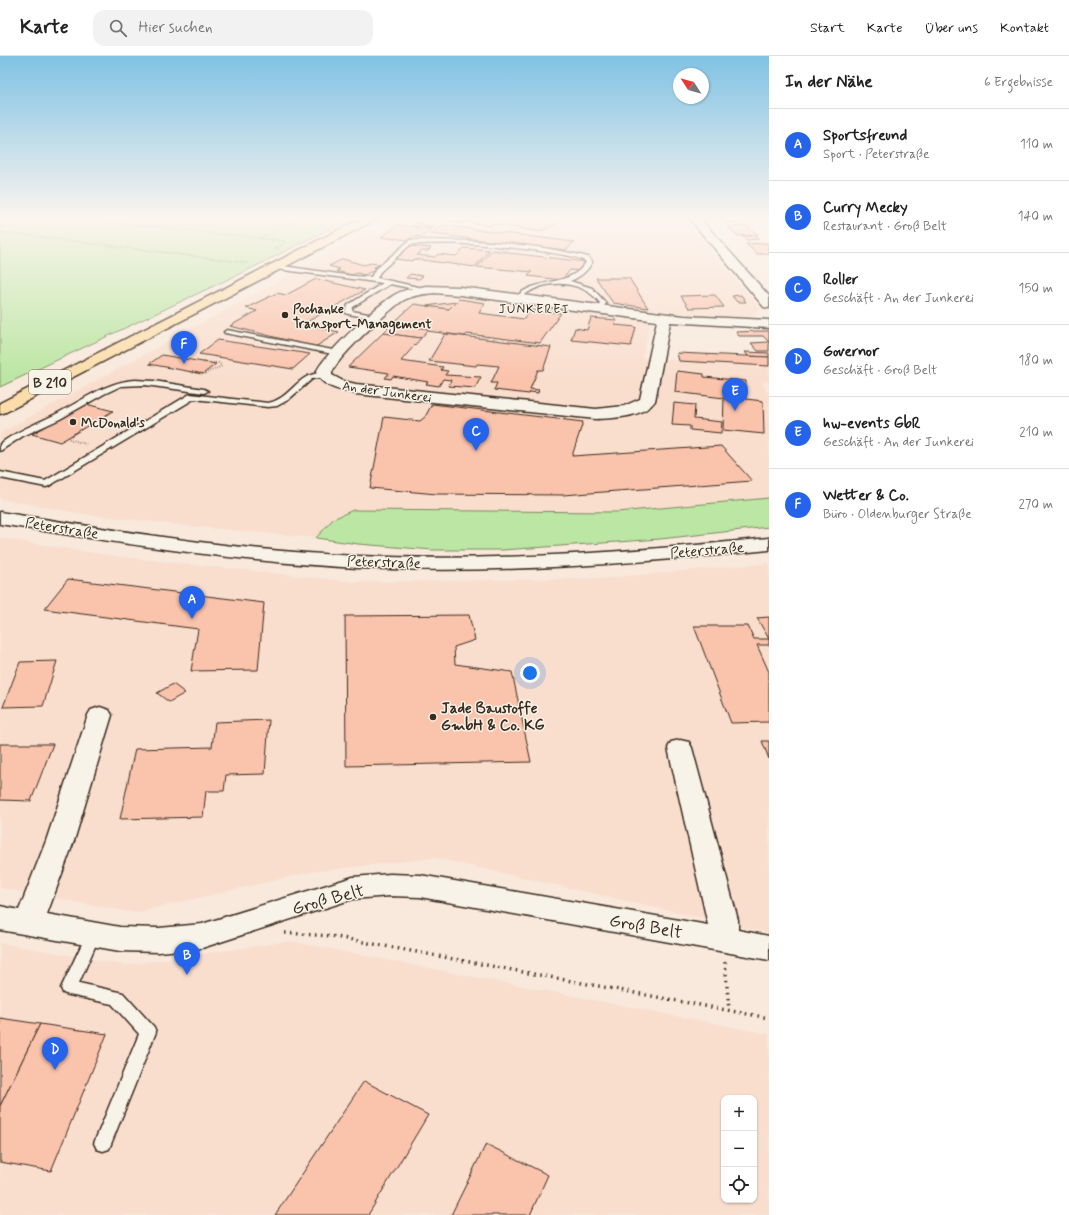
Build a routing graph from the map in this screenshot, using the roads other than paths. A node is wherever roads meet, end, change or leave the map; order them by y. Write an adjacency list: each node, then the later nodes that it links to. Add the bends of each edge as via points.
1 (270, 271): 20 (main road, B 210)
2 (299, 271): 6 (lane)
3 (377, 271): 6 (lane)
4 (583, 271): 7 (lane)
5 (740, 271): 11 (street)
6 (373, 279): 8 (lane)
7 (562, 281): 10 (lane, via 527,290); 12 (lane, via 588,287 596,292 603,303)
8 (389, 282): 9 (lane); 13 (lane, via 350,306 348,312)
9 (420, 290): 10 (street, An der Junkerei, via 454,290); 13 (street, An der Junkerei, via 402,295)
10 (517, 299): 12 (street, An der Junkerei)
11 (769, 304)
12 (599, 310): 14 (street, An der Junkerei)
13 (377, 317): 17 (street, An der Junkerei)
14 (664, 318): 15 (street, An der Junkerei); 18 (street, An der Junkerei, via 647,401 627,412 596,414 356,388 337,384)
15 (769, 324)
16 (227, 332): 17 (lane)
17 (338, 353): 18 (street, An der Junkerei, via 325,366)
18 (324, 375): 19 (lane, via 310,376)
19 (289, 395): 21 (lane, via 274,399 176,388 143,387 129,383 117,385 13,438); 22 (lane, via 280,402 268,405 193,396 46,484)
20 (0, 409)
21 (0, 448)
22 (0, 475)
23 (0, 518): 24 (street, Peterstraße, via 136,540 245,553 358,562 485,565 585,560)
24 (769, 544)
25 (100, 715): 28 (street, via 60,841)
26 (680, 748): 30 (street, via 723,920)
27 (0, 918): 28 (street, Groß Belt)
28 (29, 923): 29 (street, Groß Belt)
29 (94, 933): 30 (street, Groß Belt, via 120,939 159,940 202,936 353,888 390,885 420,886); 32 (lane, via 69,988 117,998 148,1032)
30 (724, 939): 31 (street, Groß Belt)
31 (769, 948)
32 (103, 1143)

